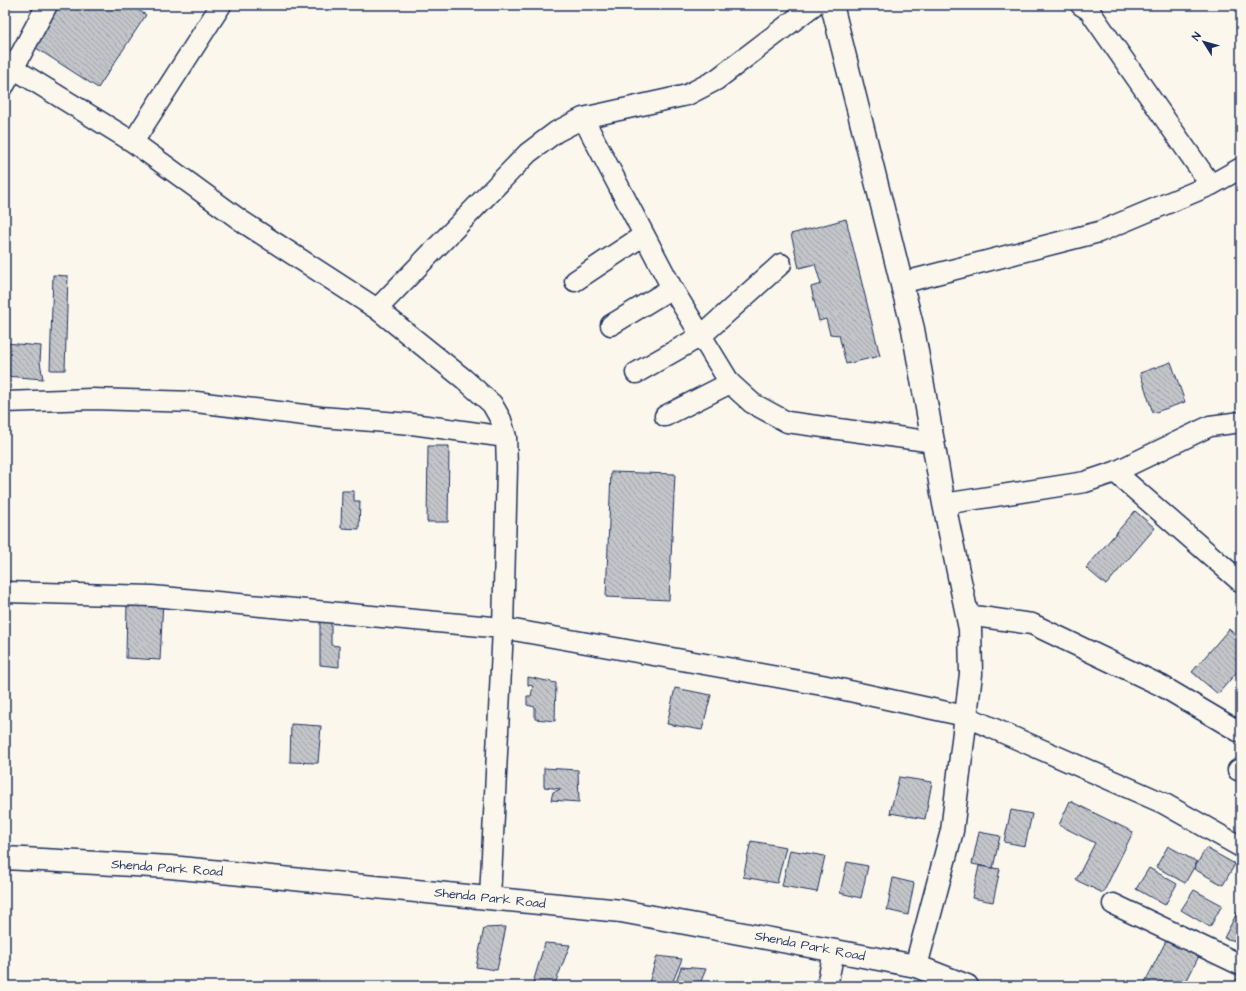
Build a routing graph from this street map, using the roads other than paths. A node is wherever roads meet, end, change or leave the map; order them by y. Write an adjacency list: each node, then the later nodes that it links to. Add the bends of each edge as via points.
1 (220, 5): 8 (street)
2 (814, 5): 7 (street, via 716,80 686,96)
3 (832, 5): 14 (street)
4 (1081, 5): 10 (street, via 1090,10)
5 (45, 6): 6 (street)
6 (9, 76): 8 (street)
7 (583, 118): 11 (street); 16 (street, via 556,132 528,153)
8 (132, 142): 16 (street, via 243,222)
9 (1241, 168): 10 (street)
10 (1211, 185): 14 (street, via 1099,232)
11 (644, 235): 13 (street); 15 (street)
12 (781, 264): 18 (street)
13 (575, 282)
14 (901, 283): 25 (street, via 913,329)
15 (672, 288): 17 (street); 18 (street)
16 (377, 309): 24 (street, via 492,404 501,420)
17 (611, 325)
18 (701, 336): 19 (street); 20 (street)
19 (636, 373)
20 (730, 383): 22 (street); 25 (street, via 752,403 788,422)
21 (5, 402): 24 (street, via 92,399 196,402 412,424)
22 (665, 416)
23 (1241, 422): 26 (street, via 1210,426)
24 (506, 437): 31 (street)
25 (934, 442): 27 (street)
26 (1115, 472): 27 (street, via 1085,482); 28 (street)
27 (944, 504): 30 (street)
28 (1241, 582)
29 (5, 592): 31 (street, via 152,596)
30 (967, 615): 32 (street, via 971,641 971,674); 33 (street, via 1032,624 1162,686 1238,731)
31 (503, 628): 32 (street, via 822,685); 36 (street)
32 (965, 716): 34 (street, via 1162,803); 40 (street, via 952,831)
33 (1241, 729)
34 (1241, 846)
35 (5, 858): 36 (street, Shenda Park Road, via 170,867)
36 (490, 898): 38 (street, Shenda Park Road, via 621,911)
37 (1113, 904): 39 (street)
38 (834, 951): 40 (street, Shenda Park Road); 41 (street)
39 (1241, 965)
40 (916, 966): 42 (street, Shenda Park Road)
41 (827, 986)
42 (967, 986)

